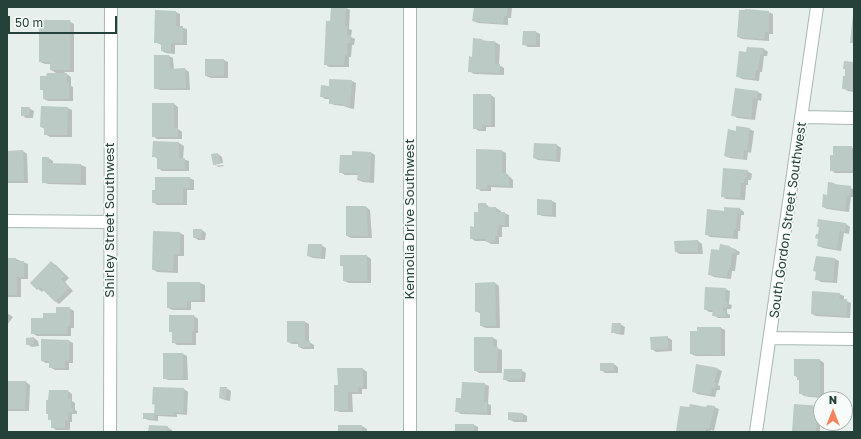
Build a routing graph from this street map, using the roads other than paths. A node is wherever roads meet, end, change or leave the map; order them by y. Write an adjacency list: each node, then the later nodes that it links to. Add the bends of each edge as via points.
1 (111, 7): 7 (street, Shirley Street Southwest)
2 (410, 7): 11 (street, Kennolia Drive Southwest)
3 (817, 7): 4 (street, South Gordon Street Southwest)
4 (802, 117): 5 (street); 8 (street, South Gordon Street Southwest)
5 (854, 118)
6 (7, 221): 7 (street)
7 (110, 222): 10 (street, Shirley Street Southwest)
8 (770, 338): 9 (street); 12 (street, South Gordon Street Southwest)
9 (854, 338)
10 (110, 432)
11 (410, 432)
12 (756, 432)

